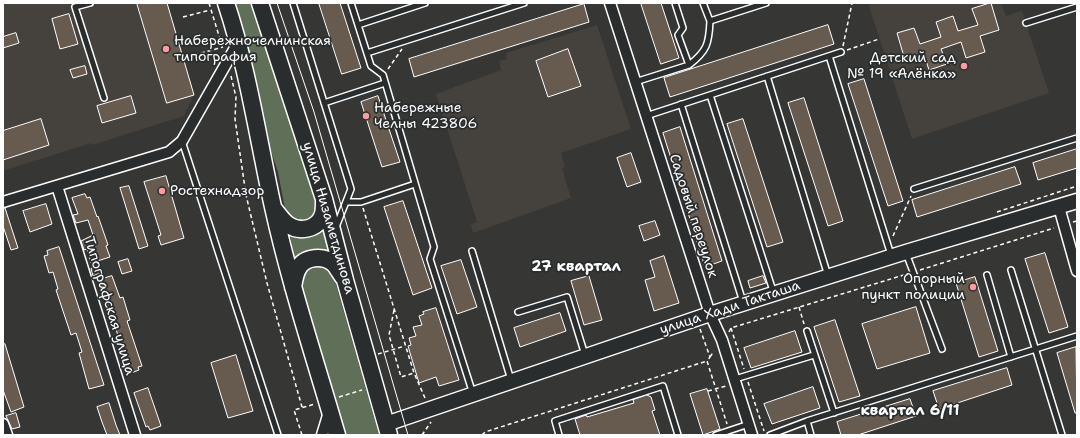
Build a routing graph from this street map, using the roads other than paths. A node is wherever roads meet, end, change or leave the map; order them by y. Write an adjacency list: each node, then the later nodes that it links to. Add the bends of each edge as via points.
1 (90, 3): 25 (lane, via 75,7)
2 (226, 3): 16 (main road)
3 (260, 3): 34 (main road, улица Низаметдинова)
4 (293, 3): 26 (lane)
5 (351, 3): 15 (lane)
6 (426, 3): 15 (lane)
7 (524, 3): 17 (lane)
8 (610, 3): 22 (street, Садовый переулок)
9 (676, 3): 20 (lane, via 683,28 678,35)
10 (703, 3): 13 (lane)
11 (766, 3): 13 (lane)
12 (1077, 7): 14 (lane)
13 (710, 21): 20 (lane, via 706,49)
14 (1026, 23)
15 (358, 25): 17 (lane)
16 (238, 41): 30 (street); 39 (main road)
17 (367, 52): 23 (lane, via 371,66 383,75)
18 (841, 52): 19 (lane)
19 (829, 56): 21 (lane); 42 (lane)
20 (689, 65): 22 (lane)
21 (767, 76): 24 (lane); 47 (lane)
22 (635, 82): 28 (street, Садовый переулок)
23 (385, 83): 26 (lane); 31 (lane)
24 (710, 94): 27 (lane); 50 (lane)
25 (104, 98)
26 (324, 103): 37 (lane, via 351,190)
27 (681, 104): 28 (lane); 51 (lane)
28 (646, 116): 53 (street, Садовый переулок)
29 (1077, 138): 33 (lane)
30 (182, 141): 32 (street, via 168,152); 72 (lane)
31 (415, 184): 37 (lane, via 361,202); 63 (lane, via 434,247 430,259)
32 (57, 186): 36 (street); 71 (street, Типографская улица)
33 (914, 189)
34 (324, 198): 39 (main road, via 323,214 307,229 296,229 286,223); 40 (main road, улица Низаметдинова)
35 (1077, 201): 38 (main road, улица Хади Такташа)
36 (3, 202)
37 (346, 202): 40 (lane)
38 (1058, 207): 43 (main road, улица Хади Такташа); 45 (street)
39 (273, 208): 49 (main road)
40 (334, 232): 48 (main road, улица Низаметдинова)
41 (472, 251): 61 (lane)
42 (890, 252): 43 (main road, улица Хади Такташа); 47 (main road, улица Хади Такташа)
43 (906, 252): 56 (lane)
44 (1011, 270): 57 (lane)
45 (1077, 271)
46 (987, 276): 60 (lane)
47 (829, 277): 50 (main road, улица Хади Такташа)
48 (345, 280): 49 (main road, via 334,264 325,259 315,258 298,268); 69 (main road, улица Низаметдинова)
49 (293, 287): 64 (main road)
50 (774, 294): 51 (main road, улица Хади Такташа)
51 (744, 304): 53 (main road, улица Хади Такташа)
52 (518, 312): 59 (lane, via 567,297)
53 (703, 316): 59 (main road, улица Хади Такташа); 62 (street, Садовый переулок, via 722,340)
54 (807, 332): 58 (lane)
55 (1077, 336): 57 (lane)
56 (942, 349)
57 (1036, 349): 60 (lane); 81 (lane)
58 (814, 355): 62 (lane); 65 (lane)
59 (585, 356): 61 (main road, улица Хади Такташа)
60 (1011, 357): 65 (lane)
61 (512, 381): 63 (main road, улица Хади Такташа)
62 (735, 381): 68 (street, Садовый переулок)
63 (473, 394): 69 (main road, улица Хади Такташа)
64 (325, 406): 73 (street); 74 (main road)
65 (834, 413): 66 (lane)
66 (807, 421): 79 (lane); 80 (lane)
67 (3, 424): 70 (street)
68 (749, 424): 77 (lane); 78 (street, Садовый переулок)
69 (388, 429)
70 (6, 435)
71 (135, 435)
72 (278, 435)
73 (322, 435)
74 (337, 435)
75 (559, 435): 76 (lane, via 555,421 663,386)
76 (678, 435)
77 (716, 435)
78 (752, 435)
79 (770, 435)
80 (812, 435)
81 (1062, 435)

